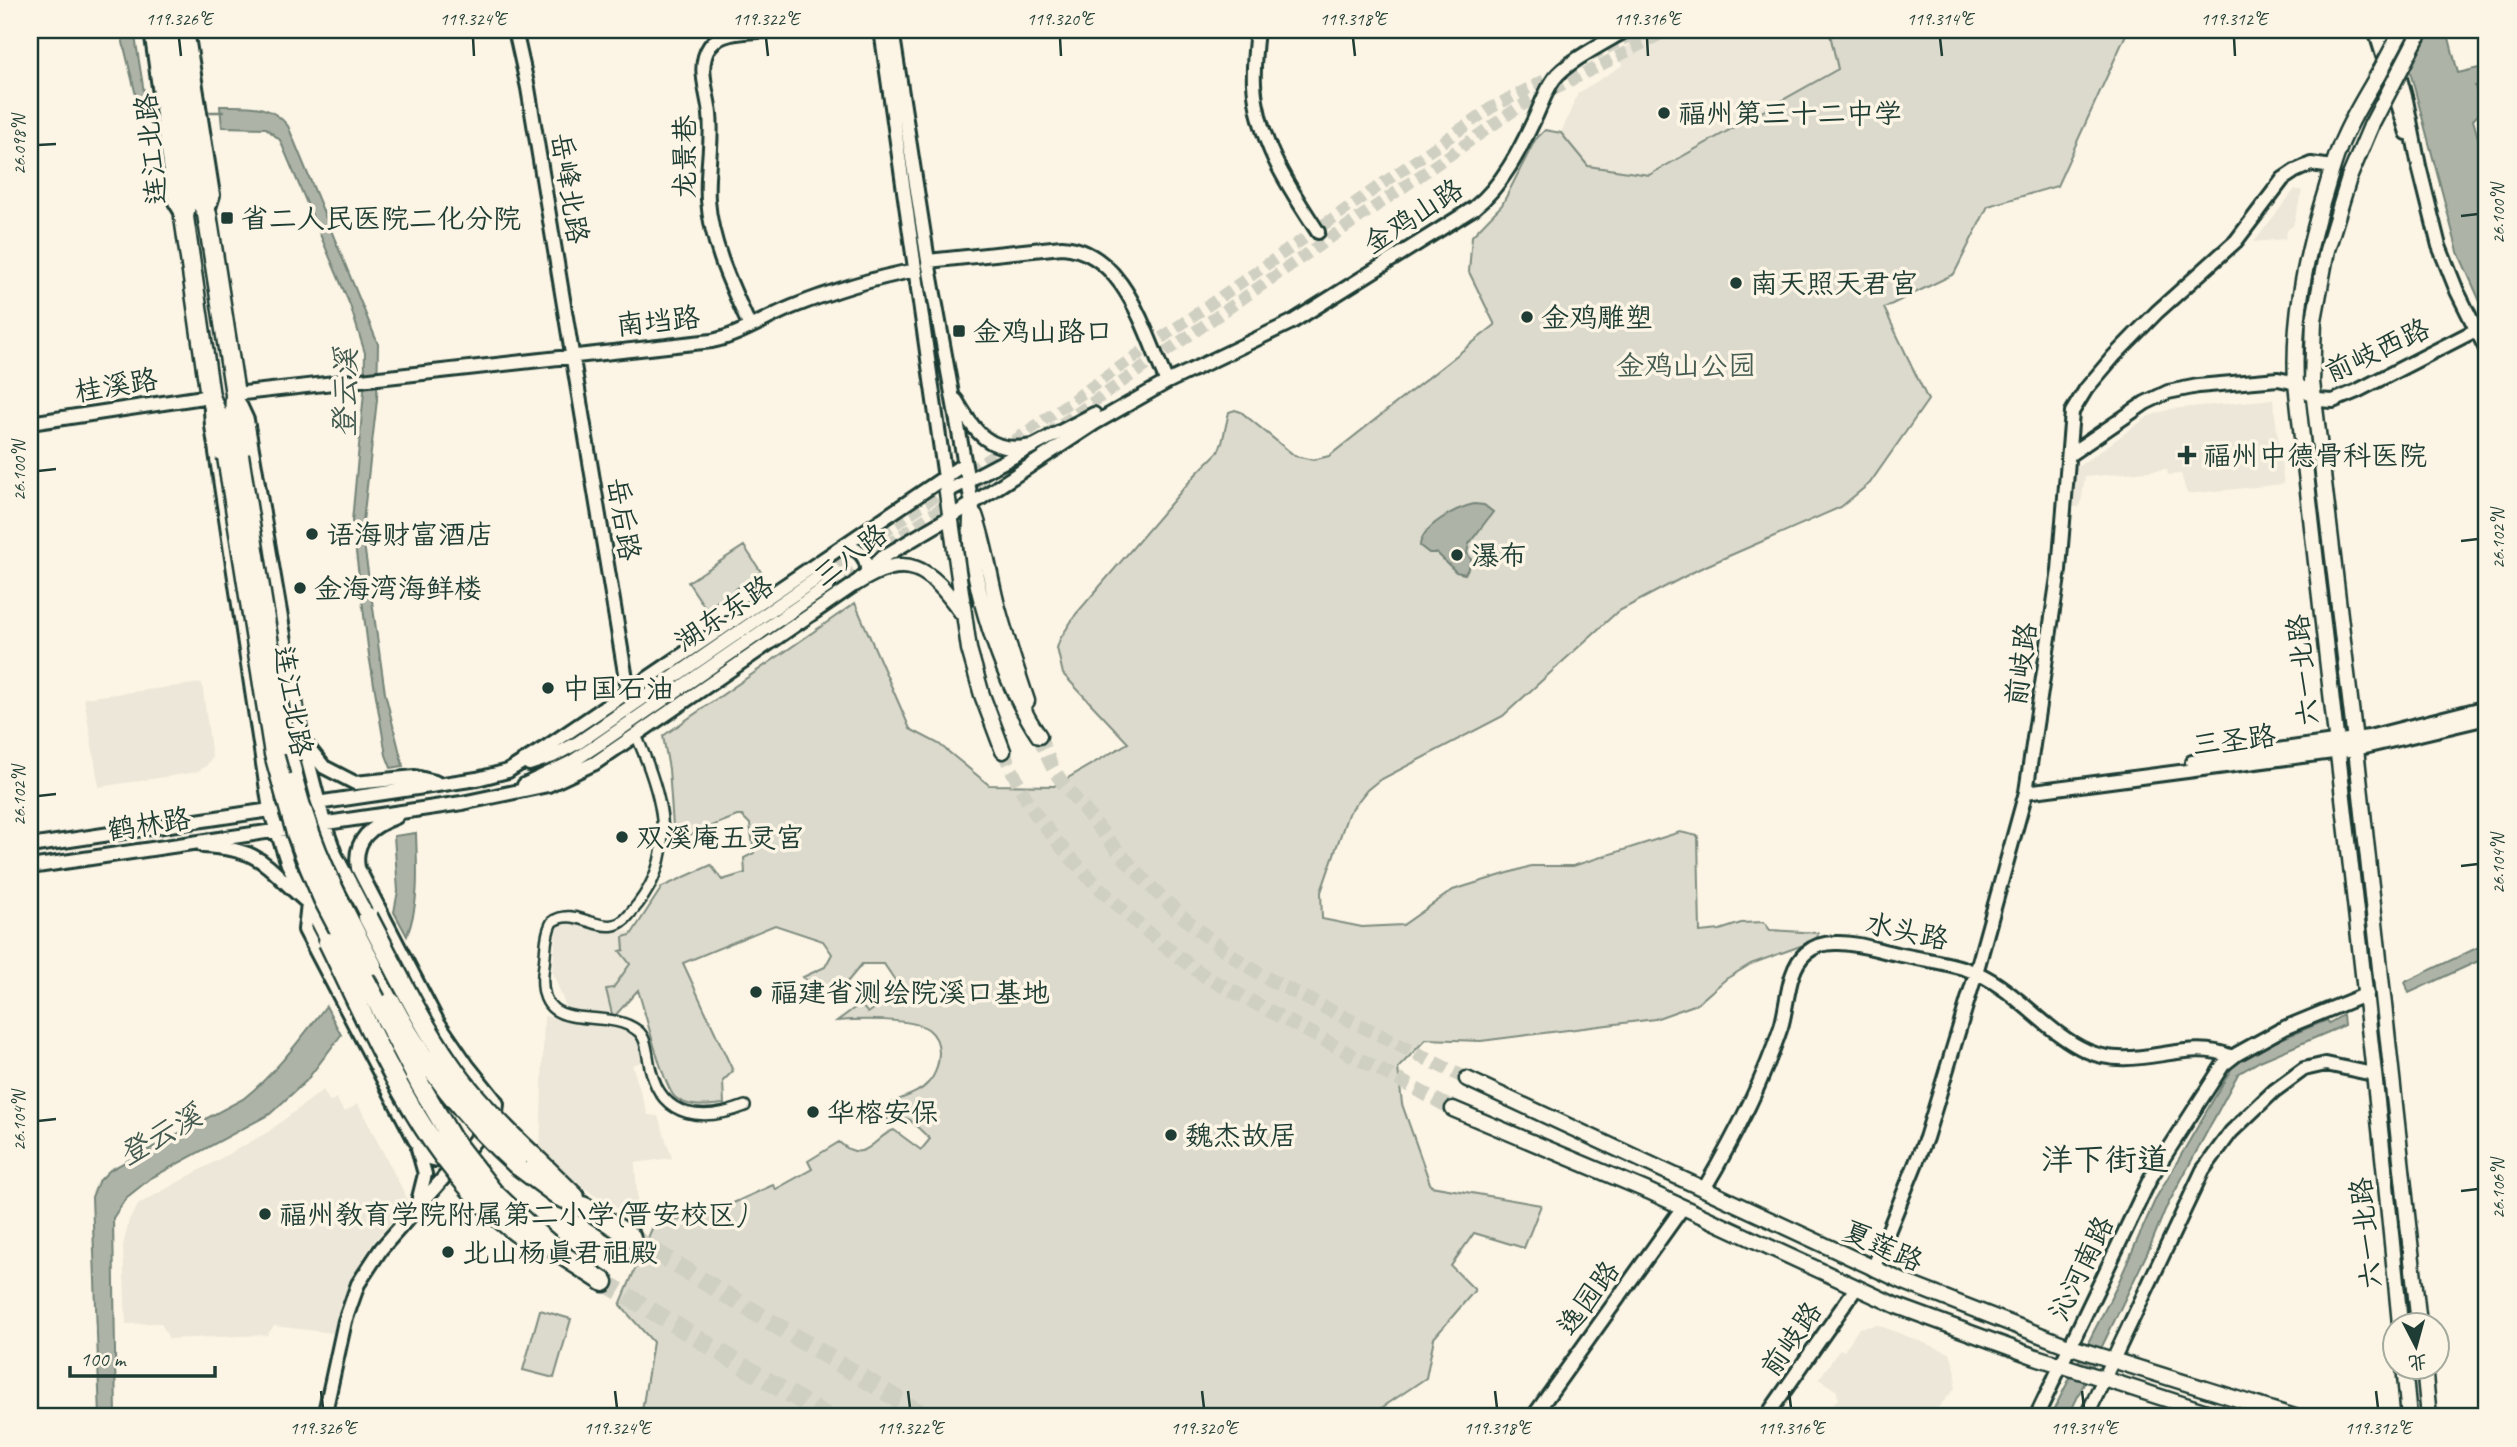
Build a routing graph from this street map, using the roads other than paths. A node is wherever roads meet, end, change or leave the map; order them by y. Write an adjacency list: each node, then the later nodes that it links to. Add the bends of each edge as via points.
1 (150, 30): 19 (street, via 175,202)
2 (162, 30): 15 (highway, 连江北路)
3 (175, 30): 15 (highway, 连江北路)
4 (187, 30): 18 (street, via 213,195)
5 (515, 30): 26 (street, 岳峰北路)
6 (770, 30): 23 (street, 龙景巷, via 715,40 703,67 711,125 711,222)
7 (881, 30): 22 (street)
8 (892, 30): 21 (street)
9 (1256, 30): 20 (street, via 1254,82 1264,134 1280,173)
10 (1626, 30): 27 (street, 金鸡山路, via 1558,74 1503,176 1474,208 1292,322)
11 (2375, 30): 16 (street)
12 (2387, 30): 16 (street)
13 (2402, 30): 17 (main road, 六一北路, bridge, via 2350,124)
14 (2421, 30): 32 (main road, 六一北路, bridge, via 2349,178 2316,306)
15 (186, 148): 18 (highway, 连江北路); 19 (highway, 连江北路)
16 (2419, 166): 24 (street, via 2439,246)
17 (2333, 167): 28 (main road, 六一北路, via 2299,295 2294,335); 35 (street, 前岐路, via 2311,164 2283,179 2236,241 2114,356 2072,412)
18 (207, 214): 30 (highway, 连江北路)
19 (184, 217): 31 (highway, 连江北路)
20 (1318, 232)
21 (928, 261): 27 (street, via 1062,247 1087,253 1106,266 1125,289); 29 (street)
22 (916, 270): 23 (street, 南垱路, via 813,299); 39 (street)
23 (750, 327): 26 (street, 南垱路, via 712,341)
24 (2476, 330): 25 (street); 32 (street, 前岐西路, via 2350,395 2333,401)
25 (2487, 351)
26 (572, 356): 30 (street, 南垱路); 46 (street, 岳后路)
27 (1167, 382): 34 (street, via 1140,389); 40 (street, 三八路)
28 (2296, 383): 32 (street, 前岐西路); 35 (street, 前岐西路, via 2259,380 2168,392); 53 (main road, 六一北路)
29 (951, 393): 34 (street, via 975,430 994,444 1018,448); 37 (street)
30 (235, 394): 36 (highway, 连江北路); 49 (street, via 247,420)
31 (210, 396): 33 (street, 桂溪路); 36 (highway, 连江北路); 61 (street)
32 (2312, 398): 52 (main road, 六一北路)
33 (30, 423)
34 (1045, 442): 38 (street)
35 (2069, 455): 57 (street, 前岐路, via 2059,570)
36 (233, 456): 80 (highway, 连江北路, bridge, via 286,751 316,851 334,894 419,1049 476,1124); 85 (highway, 连江北路, bridge, via 274,754 296,833 323,899 421,1086 452,1139)
37 (964, 464): 38 (street); 39 (street)
38 (966, 481): 39 (street); 40 (street)
39 (947, 485): 41 (main road); 42 (street, 三八路)
40 (972, 504): 41 (street, 三八路); 51 (main road, via 971,542 988,620 1015,695)
41 (950, 516): 43 (street, 三八路, via 883,556); 45 (main road)
42 (844, 545): 43 (street, via 862,554); 46 (street, 三八路)
43 (867, 573): 44 (street, 三八路)
44 (855, 584): 45 (main road, via 881,570 910,567 937,581); 50 (street, 三八路)
45 (964, 615): 54 (main road, via 982,695)
46 (628, 691): 55 (street, 三八路)
47 (2487, 707): 52 (street, 三圣路)
48 (2487, 718): 52 (street, 三圣路)
49 (301, 734): 56 (street, via 324,767 349,781 415,777); 59 (street)
50 (636, 735): 58 (street, 三八路, via 565,779); 77 (street, via 660,803 663,842 657,874 648,892 617,924 565,916 552,922 542,974 546,997 562,1014 622,1024 639,1032 653,1081 673,1109 713,1115)
51 (1039, 736)
52 (2355, 744): 53 (street, 三圣路); 91 (main road, 六一北路)
53 (2336, 747): 57 (street, 三圣路); 73 (main road, 六一北路)
54 (1003, 751)
55 (508, 771): 56 (street, 三八路); 58 (street, 湖东东路, via 579,742 825,581 599,744)
56 (442, 784): 59 (street, 三八路)
57 (2027, 788): 72 (street, 前岐路)
58 (504, 793): 60 (street, 三八路)
59 (317, 802): 61 (street, 三八路); 62 (street)
60 (419, 809): 62 (street, 三八路); 64 (street, via 377,825)
61 (270, 810): 63 (street); 66 (street, 三八路)
62 (324, 822): 63 (street, 鹤林路); 68 (street)
63 (276, 829): 65 (street, 鹤林路); 69 (street)
64 (359, 844): 68 (street, via 352,858 352,875); 70 (street, via 358,867)
65 (175, 845): 67 (street, 鹤林路); 69 (street, via 246,852 262,860)
66 (30, 846)
67 (30, 867)
68 (359, 900): 70 (street)
69 (308, 903): 71 (street); 79 (street, via 306,930)
70 (377, 920): 80 (highway, bridge, via 411,998 451,1065); 81 (street, via 399,948 437,1021 497,1104 496,1113)
71 (328, 942): 85 (highway, bridge, via 437,1150 502,1222)
72 (1976, 973): 74 (street, 水头路, via 2074,1043 2105,1058 2210,1049); 82 (street, 水头路, via 1845,943 1823,944 1808,951 1796,965 1778,1037 1754,1094); 87 (street, 前岐路, via 1920,1156)
73 (2367, 994): 74 (street, 沁河南路, via 2284,1028); 75 (main road, 六一北路)
74 (2232, 1057): 92 (street, 沁河南路, via 2160,1162)
75 (2373, 1074): 90 (main road, 六一北路); 93 (street, via 2326,1064 2304,1069 2241,1121 2203,1170)
76 (1467, 1079): 82 (main road, 夏莲路)
77 (745, 1106)
78 (1453, 1109): 83 (main road, 夏莲路)
79 (415, 1140): 81 (street, via 429,1158); 84 (street, via 425,1174)
80 (525, 1160): 86 (highway, 连江北路, via 560,1197 585,1207)
81 (456, 1164): 84 (street)
82 (1704, 1189): 87 (main road, 夏莲路)
83 (1683, 1207): 89 (main road, 夏莲路); 99 (street, 逸园路)
84 (416, 1209): 98 (street, via 381,1249 353,1294)
85 (528, 1233): 88 (highway)
86 (631, 1237)
87 (1873, 1269): 92 (main road, 夏莲路)
88 (604, 1282)
89 (1856, 1288): 94 (main road, 夏莲路); 100 (street, 前岐路)
90 (2398, 1310)
91 (2417, 1310)
92 (2071, 1347): 93 (main road, 夏莲路); 94 (street, 沁河南路)
93 (2112, 1361): 95 (street); 104 (main road, 夏莲路)
94 (2061, 1365): 95 (main road, 夏莲路); 101 (street, 沁河南路)
95 (2104, 1378): 102 (street); 103 (main road, 夏莲路)
96 (2405, 1380): 105 (main road)
97 (2425, 1380): 106 (main road)
98 (324, 1417)
99 (1533, 1417)
100 (1766, 1417)
101 (2036, 1417)
102 (2086, 1417)
103 (2222, 1417)
104 (2295, 1417)
105 (2409, 1417)
106 (2429, 1417)

